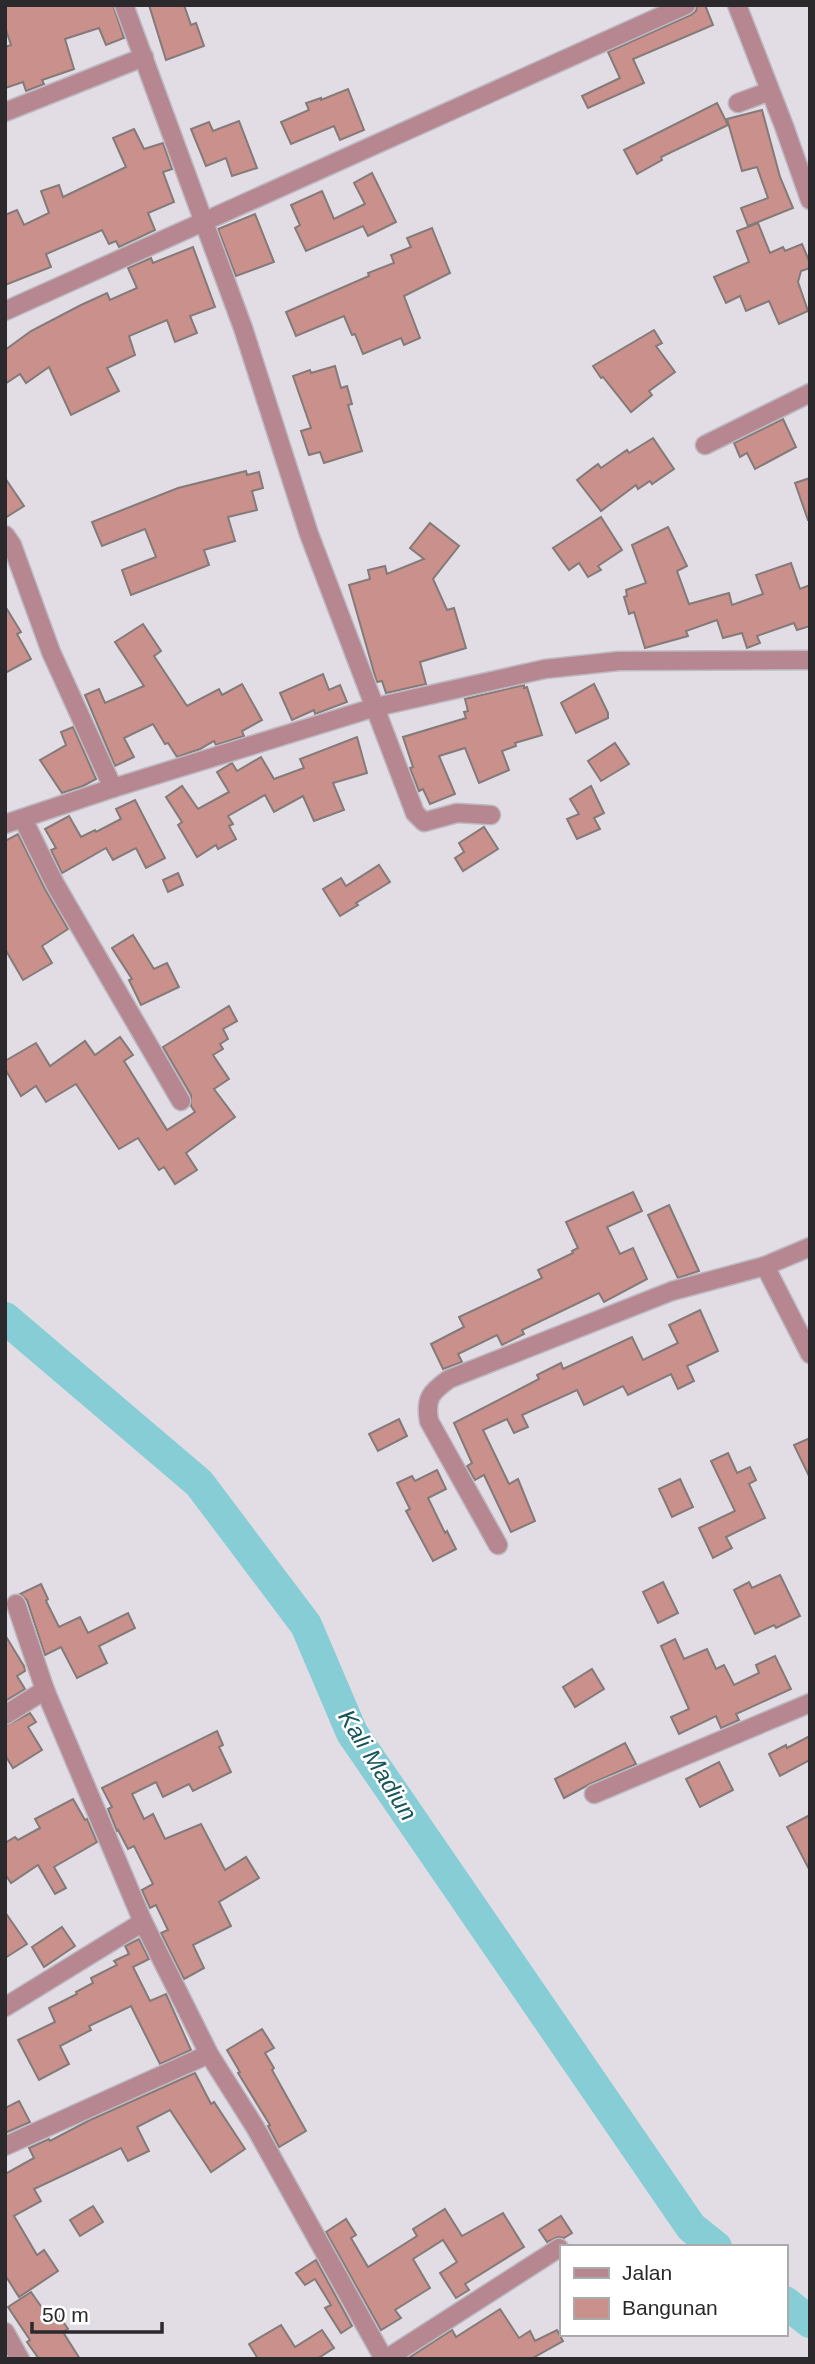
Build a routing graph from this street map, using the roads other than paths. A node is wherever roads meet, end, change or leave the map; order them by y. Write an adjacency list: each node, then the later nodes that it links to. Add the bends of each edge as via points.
1 (124, 5): 4 (street)
2 (686, 5): 9 (street)
3 (737, 5): 5 (street)
4 (144, 57): 7 (street); 9 (street)
5 (770, 91): 6 (street); 8 (street)
6 (738, 103)
7 (5, 112)
8 (810, 200)
9 (204, 220): 10 (street); 15 (street, via 309,534)
10 (5, 311)
11 (810, 393): 12 (street)
12 (705, 444)
13 (5, 536): 16 (street)
14 (810, 660): 15 (street, via 619,661 545,668)
15 (376, 707): 16 (street); 17 (street, via 419,820 431,822 457,813)
16 (113, 788): 18 (street)
17 (491, 815)
18 (14, 822): 19 (street)
19 (181, 1101)
20 (810, 1247): 21 (street)
21 (765, 1266): 22 (street); 23 (street, via 672,1291 438,1387 428,1398 429,1422)
22 (810, 1354)
23 (498, 1545)
24 (16, 1604): 25 (street)
25 (45, 1690): 27 (street); 29 (street)
26 (810, 1703): 28 (street)
27 (5, 1716)
28 (594, 1794)
29 (143, 1922): 30 (street); 31 (street)
30 (5, 2007)
31 (209, 2053): 32 (street); 36 (street)
32 (5, 2146)
33 (559, 2248): 36 (street)
34 (5, 2332): 35 (street)
35 (20, 2359)
36 (385, 2359)

